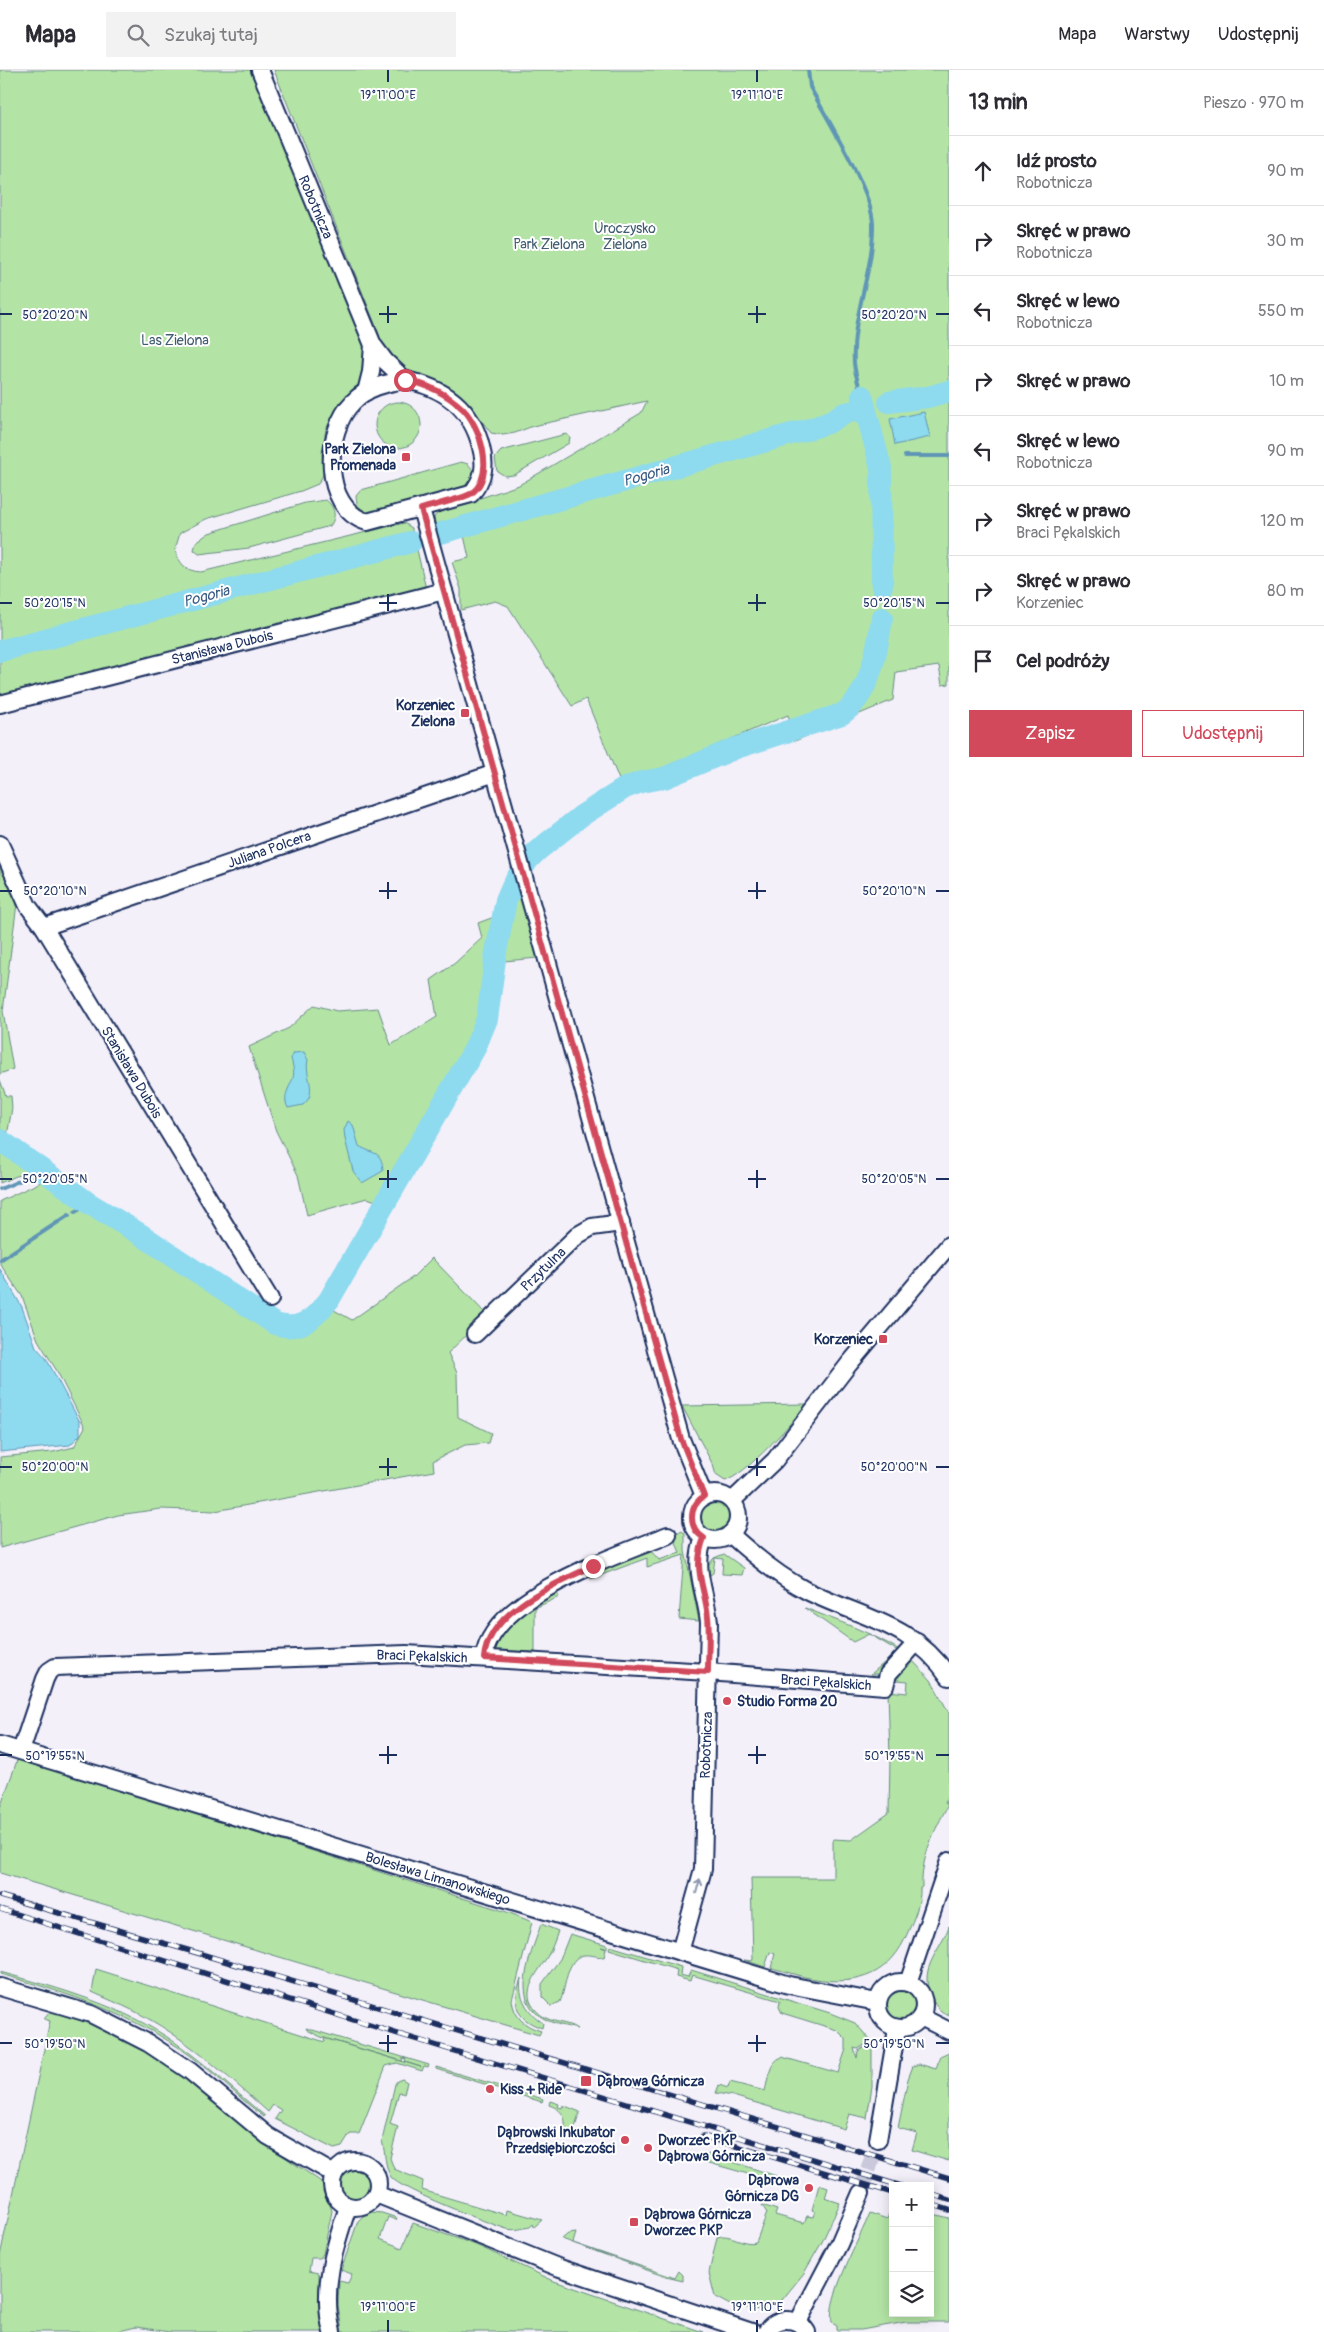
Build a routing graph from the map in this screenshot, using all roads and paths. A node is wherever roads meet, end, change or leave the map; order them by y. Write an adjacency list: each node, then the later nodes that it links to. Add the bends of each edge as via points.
1 (260, 70): 2 (street, Robotnicza)
2 (373, 345): 3 (street, Robotnicza); 4 (street, Robotnicza)
3 (405, 380): 4 (street, Robotnicza); 5 (street, Robotnicza, via 433,388 462,409 475,427 484,460 482,477 472,494)
4 (366, 392): 5 (street, Robotnicza, via 348,408 334,434 332,461 339,498 349,512 367,522)
5 (421, 509): 6 (street)
6 (444, 591): 7 (street, Stanisława Dubois); 8 (street)
7 (0, 704)
8 (495, 773): 10 (street, Juliana Polcera); 11 (street)
9 (0, 844): 10 (street, Stanisława Dubois, via 28,906)
10 (44, 927): 13 (street, Stanisława Dubois)
11 (621, 1222): 14 (street, Przytulna, via 592,1227 578,1235); 15 (street, via 681,1439)
12 (949, 1245): 16 (street, via 849,1364 775,1460)
13 (270, 1299)
14 (475, 1334)
15 (704, 1496): 16 (street, via 718,1494); 19 (street, via 694,1507 692,1519 696,1531)
16 (732, 1501): 17 (street, via 738,1516 737,1525)
17 (730, 1534): 19 (street, via 720,1540); 20 (street, via 805,1590 876,1618)
18 (668, 1535): 21 (street, via 593,1566 532,1597 513,1612 490,1638)
19 (704, 1538): 22 (street, Robotnicza, via 698,1570 708,1617)
20 (917, 1642): 22 (street, Braci Pękalskich, via 888,1674 885,1686); 23 (street)
21 (484, 1658): 22 (street, Braci Pękalskich); 25 (street, Braci Pękalskich, via 371,1654 55,1667 45,1679)
22 (708, 1672): 27 (street, Robotnicza, one-way to 22, via 702,1869)
23 (949, 1677)
24 (0, 1745): 25 (street, Bolesława Limanowskiego)
25 (21, 1751): 27 (street, Bolesława Limanowskiego)
26 (949, 1861): 28 (street)
27 (680, 1952): 30 (street, Bolesława Limanowskiego, via 789,1985)
28 (908, 1983): 30 (street, via 888,1985); 31 (street, via 922,1997 924,2008)
29 (0, 1987): 35 (street, via 91,2014 148,2043 190,2071 260,2130)
30 (877, 2002): 32 (street, via 880,2018)
31 (921, 2017): 32 (street, via 910,2027); 33 (street)
32 (898, 2029): 34 (street)
33 (949, 2032)
34 (878, 2140)
35 (334, 2174): 37 (street, via 347,2162 367,2164 377,2176); 38 (street, via 332,2192)
36 (861, 2193): 39 (street)
37 (376, 2194): 38 (street, via 365,2206); 41 (street, via 560,2268)
38 (348, 2207): 40 (street, via 328,2279)
39 (802, 2327): 42 (street, via 790,2320 780,2320)
40 (332, 2332)
41 (752, 2332)
42 (766, 2332)

